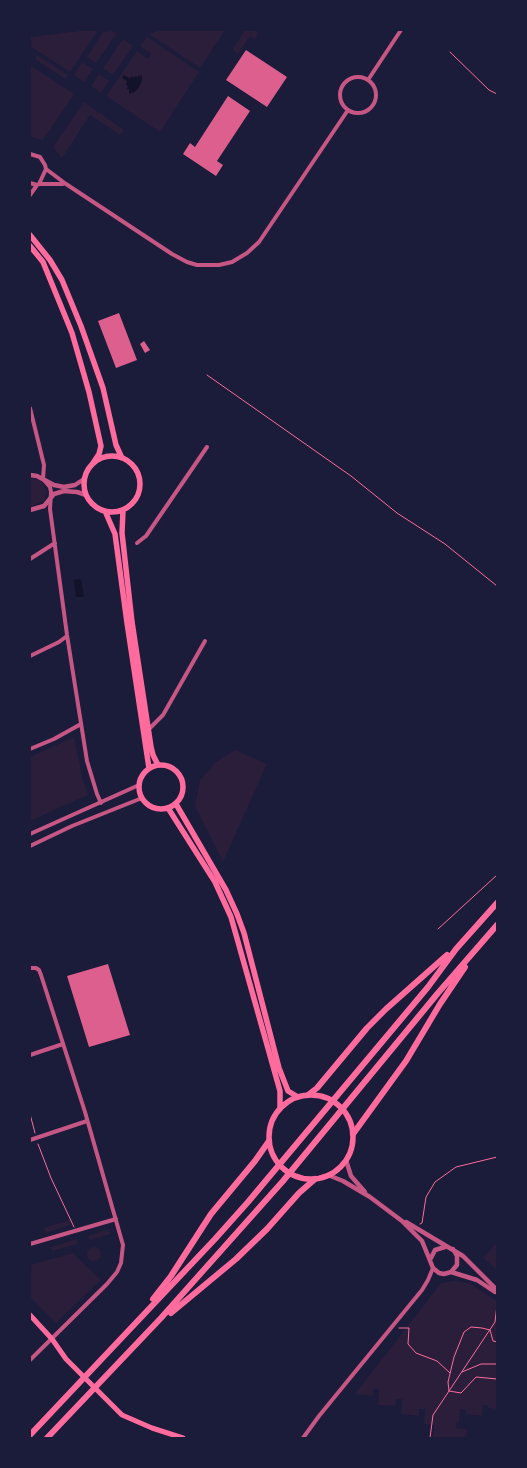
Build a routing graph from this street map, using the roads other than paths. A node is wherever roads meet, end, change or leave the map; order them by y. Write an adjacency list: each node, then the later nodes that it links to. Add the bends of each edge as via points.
1 (401, 30): 2 (street)
2 (368, 80): 3 (street, via 357,77 343,85 341,99); 3 (street, via 376,94 373,105 364,112)
3 (348, 110): 7 (street, via 260,242 232,262 219,265 187,262)
4 (30, 154): 5 (street, via 40,158)
5 (46, 169): 7 (street); 8 (street)
6 (30, 183): 8 (street)
7 (66, 184): 8 (street)
8 (38, 185): 9 (street)
9 (30, 196)
10 (30, 235): 14 (main road, via 62,280 81,326 103,388)
11 (30, 246): 15 (main road, via 43,262 54,286 82,366 101,446)
12 (30, 408): 17 (street, via 44,465)
13 (207, 447): 25 (street, via 146,536)
14 (122, 458): 15 (main road, via 112,456); 22 (main road, via 131,463 140,481 135,501)
15 (93, 463): 18 (main road)
16 (30, 475): 17 (street)
17 (43, 479): 18 (street, via 54,486 64,486 75,485); 20 (street, via 50,487)
18 (84, 479): 19 (main road)
19 (86, 495): 20 (street, via 64,491); 23 (main road)
20 (49, 499): 21 (street, via 44,506); 24 (street)
21 (30, 510)
22 (124, 510): 23 (main road); 31 (main road, via 122,533 132,622)
23 (104, 511): 34 (main road, via 115,534)
24 (55, 543): 26 (street); 27 (street)
25 (137, 543)
26 (30, 559)
27 (67, 635): 29 (street); 30 (street)
28 (205, 641): 31 (street, via 163,715)
29 (30, 656)
30 (81, 724): 32 (street); 37 (street, via 87,760)
31 (149, 730): 33 (main road)
32 (30, 749)
33 (158, 765): 34 (main road); 38 (main road, via 176,770 181,778 183,787)
34 (149, 768): 35 (main road)
35 (139, 785): 36 (main road); 37 (street)
36 (142, 798): 39 (main road, via 154,808); 41 (street)
37 (101, 803): 40 (street)
38 (176, 804): 39 (main road); 50 (main road, via 237,914 279,1068 288,1091)
39 (168, 808): 51 (main road, via 215,882 231,917 280,1091)
40 (30, 834)
41 (30, 846)
42 (497, 903): 44 (highway)
43 (497, 925): 45 (highway)
44 (456, 949): 49 (highway, via 386,1009); 69 (highway, via 260,1188)
45 (467, 959): 53 (highway, via 406,1062); 71 (highway, via 282,1181)
46 (30, 968): 47 (street, via 39,970)
47 (63, 1044): 48 (street); 52 (street)
48 (30, 1055)
49 (308, 1096): 50 (main road); 53 (main road, via 317,1096 338,1106 350,1123)
50 (298, 1097): 51 (main road)
51 (280, 1109): 55 (main road, via 269,1130)
52 (88, 1121): 54 (street); 60 (street)
53 (352, 1134): 56 (main road)
54 (30, 1140)
55 (269, 1141): 58 (main road, via 278,1163 290,1174); 69 (highway, via 211,1214)
56 (346, 1160): 57 (main road); 59 (street, via 351,1176)
57 (328, 1176): 58 (main road); 59 (street)
58 (315, 1179): 71 (highway, via 236,1259)
59 (370, 1197): 61 (street)
60 (116, 1219): 62 (street); 72 (street, via 123,1245 117,1272)
61 (402, 1221): 63 (street); 65 (street, via 422,1241)
62 (30, 1244)
63 (445, 1246): 64 (street); 65 (street, via 434,1250)
64 (452, 1249): 67 (street, via 458,1261); 68 (street, via 476,1267)
65 (430, 1259): 66 (street)
66 (433, 1268): 67 (street, via 439,1273); 77 (street, via 422,1290)
67 (451, 1272): 68 (street, via 477,1280)
68 (497, 1292)
69 (149, 1309): 74 (highway)
70 (30, 1315): 72 (main road)
71 (161, 1318): 75 (highway)
72 (52, 1339): 73 (street); 76 (main road, via 72,1365 122,1414)
73 (30, 1360)
74 (30, 1435)
75 (47, 1438)
76 (183, 1438)
77 (303, 1438)

